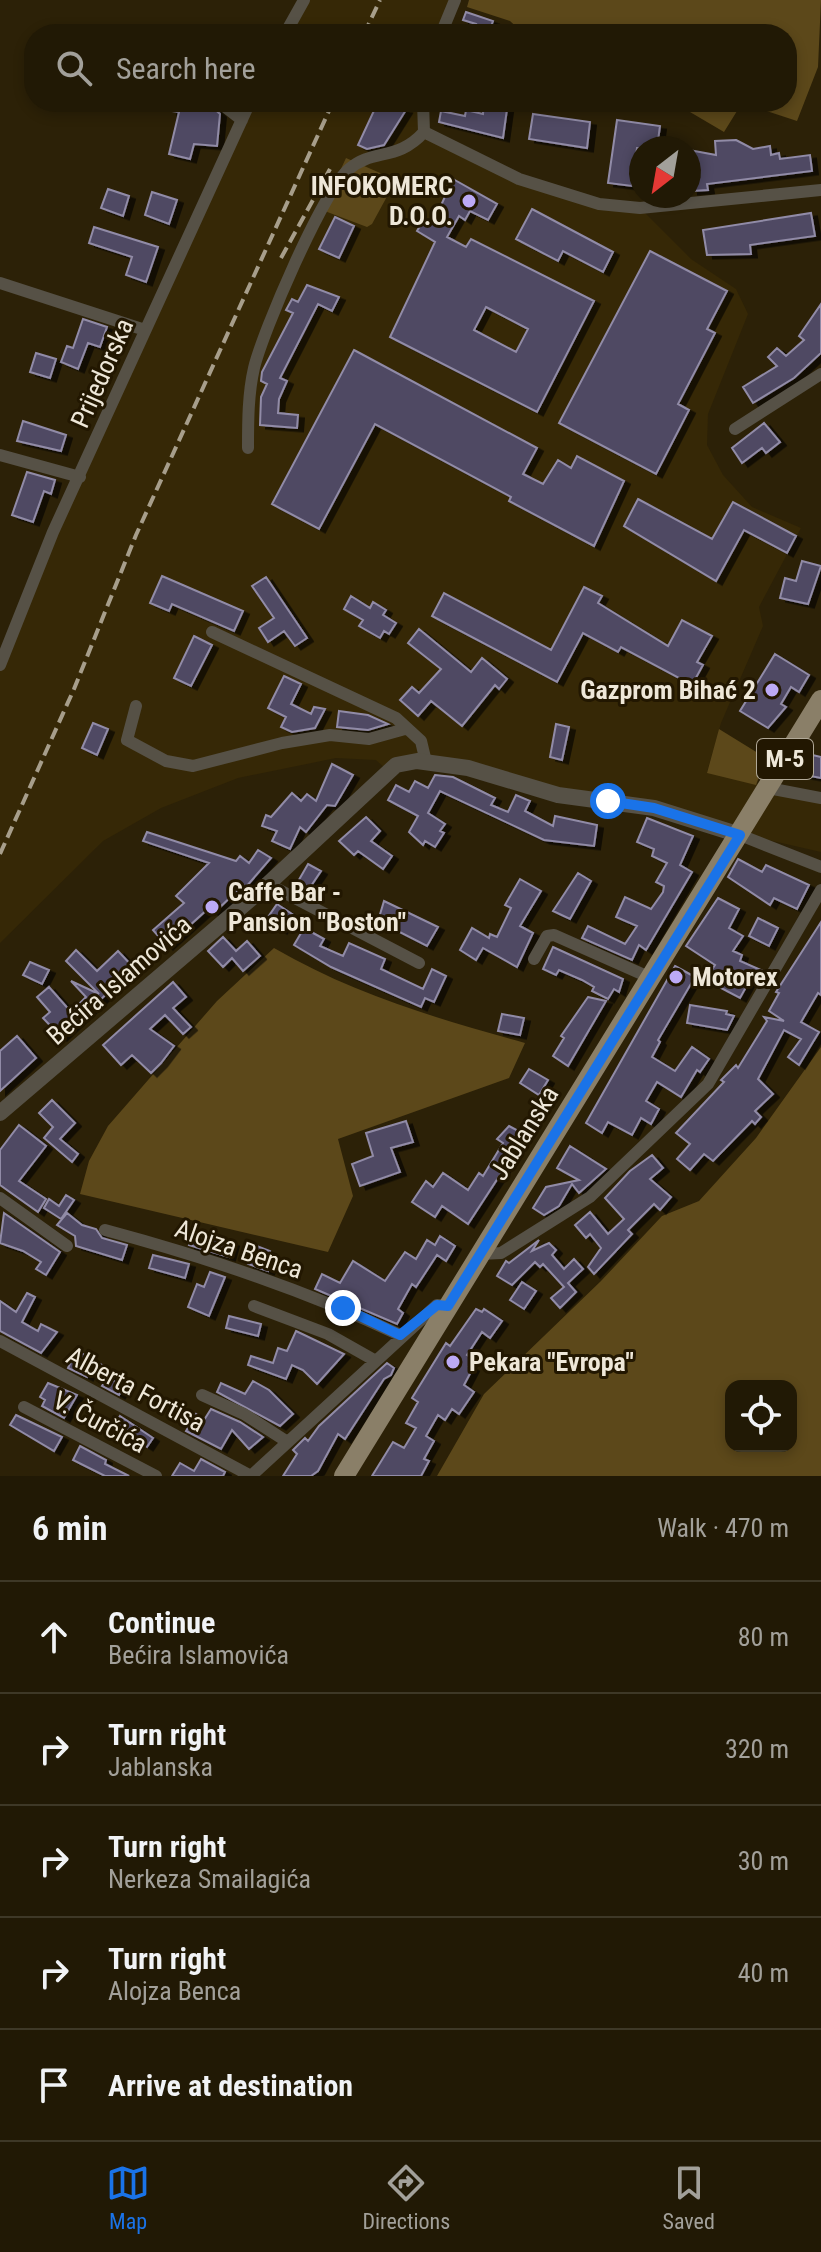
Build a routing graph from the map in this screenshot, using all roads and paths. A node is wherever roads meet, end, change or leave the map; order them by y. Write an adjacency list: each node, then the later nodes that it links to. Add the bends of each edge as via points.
1 (304, 0): 3 (street)
2 (455, 0): 4 (street)
3 (291, 24)
4 (445, 24)
5 (232, 112): 8 (street)
6 (246, 112): 8 (street, Prijedorska)
7 (423, 112): 9 (street)
8 (242, 120): 12 (street, Prijedorska)
9 (424, 132): 10 (street, via 519,179 599,204 640,208); 15 (street, via 410,148 352,166 322,210 257,359)
10 (821, 190)
11 (0, 283): 12 (street)
12 (145, 330): 17 (street, Prijedorska)
13 (821, 374): 14 (street)
14 (735, 429)
15 (248, 448)
16 (0, 455): 17 (street)
17 (80, 477): 19 (street, Prijedorska)
18 (212, 632): 22 (street, via 396,718)
19 (0, 665)
20 (821, 700): 24 (main road, M-5)
21 (136, 706): 22 (street, via 127,740 181,766 330,735 369,739)
22 (405, 729): 23 (street, via 421,741)
23 (426, 762): 26 (street, Bećira Islamovića, via 468,768 558,795); 28 (street, Bećira Islamovića, via 396,765)
24 (768, 788): 25 (street); 26 (main road, M-5)
25 (821, 798)
26 (745, 827): 27 (street); 32 (main road, Jablanska / M-5)
27 (821, 867)
28 (268, 884): 31 (street); 33 (street, Bećira Islamovića)
29 (821, 890): 37 (street, via 708,1084 590,1197 501,1253)
30 (534, 959): 32 (street, via 547,936 554,935)
31 (419, 963)
32 (651, 978): 37 (main road, Jablanska / M-5)
33 (0, 1113)
34 (0, 1198): 36 (street)
35 (105, 1230): 40 (street, Alojza Benca, via 223,1265 343,1308)
36 (67, 1246)
37 (480, 1254): 39 (main road, Jablanska / M-5)
38 (254, 1306): 42 (street, via 328,1334)
39 (448, 1306): 40 (street, via 437,1305); 48 (main road, Jablanska / M-5)
40 (400, 1335): 42 (street)
41 (0, 1341): 47 (street, Alberta Fortisa)
42 (374, 1360): 45 (street)
43 (202, 1395): 45 (street)
44 (24, 1407): 46 (street, V. Čurčića)
45 (286, 1441): 47 (street)
46 (156, 1476)
47 (251, 1476)
48 (344, 1476)

